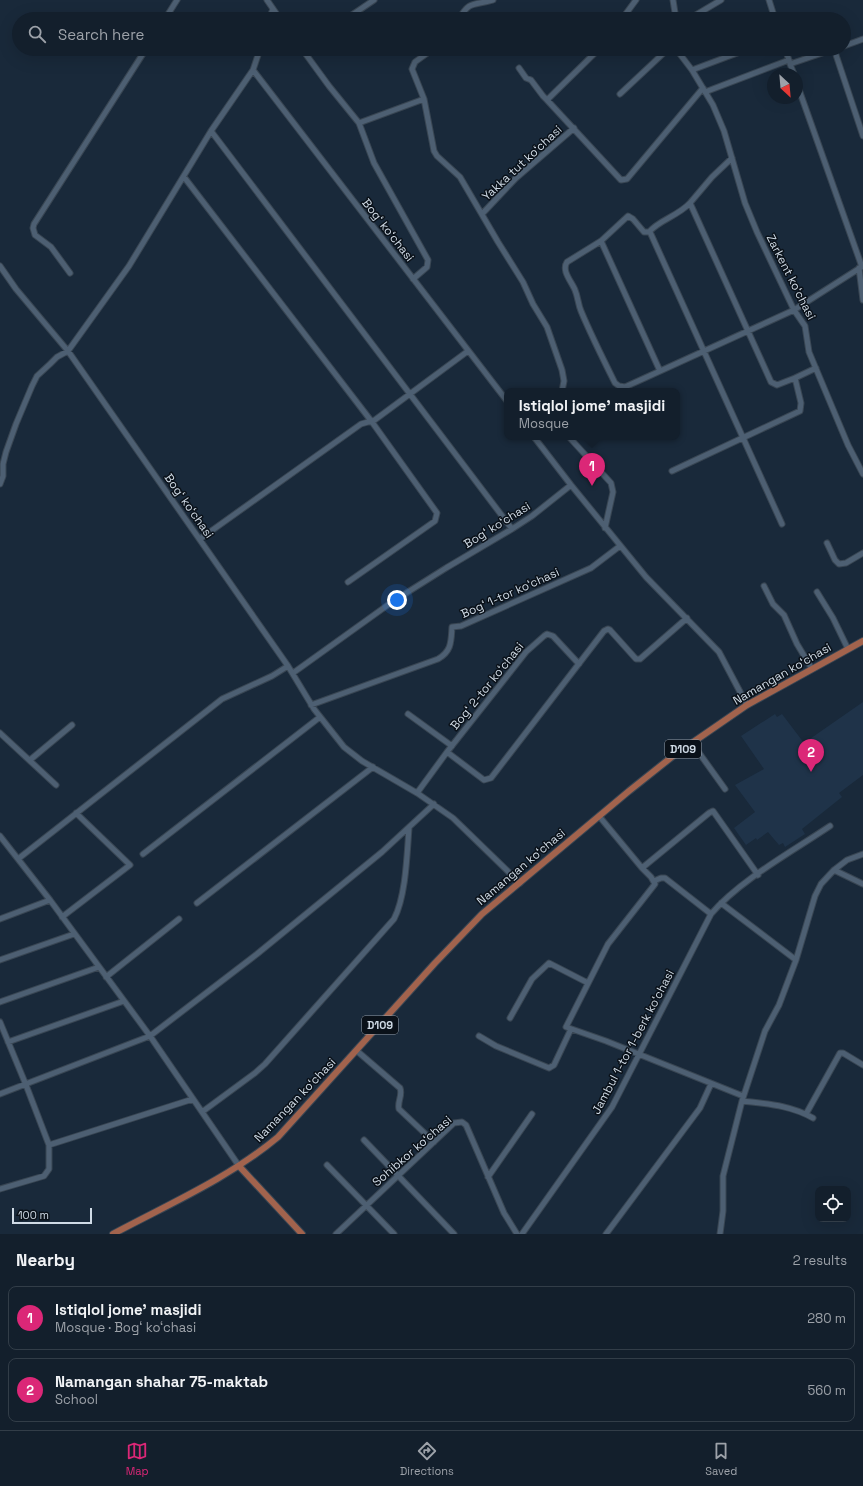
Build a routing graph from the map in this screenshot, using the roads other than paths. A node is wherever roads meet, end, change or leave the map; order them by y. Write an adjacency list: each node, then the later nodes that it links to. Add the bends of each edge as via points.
1 (177, 0): 10 (street)
2 (267, 0): 9 (street)
3 (374, 0): 13 (street)
4 (493, 0): 14 (street, via 473,1)
5 (636, 0): 15 (street)
6 (673, 0): 16 (street)
7 (721, 0): 17 (street)
8 (769, 0): 18 (street)
9 (273, 9): 11 (street); 12 (street)
10 (169, 12)
11 (272, 12)
12 (275, 12)
13 (356, 12)
14 (462, 12)
15 (627, 12)
16 (675, 12)
17 (701, 12)
18 (773, 12)
19 (863, 39): 20 (street)
20 (851, 43)
21 (142, 56): 54 (street, via 34,224 35,235 51,247)
22 (258, 56): 35 (street)
23 (308, 56): 42 (street)
24 (423, 56): 39 (street, Yakka tut koʻchasi, via 412,66)
25 (592, 56): 40 (street)
26 (661, 56): 38 (street)
27 (681, 56): 36 (street, Zarkent koʻchasi)
28 (729, 56): 36 (street)
29 (787, 56): 32 (street)
30 (810, 56): 32 (street)
31 (836, 56): 45 (street)
32 (789, 62): 34 (street); 37 (street)
33 (519, 68): 40 (street, Yakka tut koʻchasi)
34 (792, 68)
35 (253, 70): 44 (street); 55 (street, Bogʻ koʻchasi)
36 (692, 70): 37 (street, Zarkent koʻchasi)
37 (704, 90): 43 (street, via 625,180 620,178); 46 (street, Zarkent koʻchasi, via 724,131)
38 (620, 94)
39 (424, 99): 42 (street); 49 (street, Yakka tut koʻchasi, via 434,151 460,177)
40 (547, 100): 43 (street, Yakka tut koʻchasi)
41 (803, 101): 53 (street)
42 (359, 123): 55 (street, via 374,163 428,260 427,267)
43 (574, 128): 49 (street, Yakka tut koʻchasi, via 516,178)
44 (211, 131): 47 (street); 66 (street)
45 (863, 136)
46 (732, 158): 48 (street); 57 (street, Zarkent koʻchasi, via 745,203)
47 (184, 177): 59 (street, via 129,266); 68 (street)
48 (690, 203): 50 (street); 58 (street)
49 (482, 214): 65 (street, via 547,327 564,376)
50 (650, 232): 51 (street, via 644,232 628,216); 61 (street)
51 (601, 241): 63 (street); 63 (street, via 567,262 565,267 588,328 615,383 619,386 625,387)
52 (0, 266): 59 (street, Bogʻ koʻchasi)
53 (861, 267): 56 (street); 57 (street)
54 (70, 273)
55 (413, 278): 60 (street, Bogʻ koʻchasi)
56 (863, 300)
57 (794, 310): 58 (street); 62 (street, Zarkent koʻchasi, via 805,326 809,352)
58 (748, 330): 61 (street); 64 (street, via 771,382 777,385)
59 (68, 351): 74 (street, via 57,357 37,376 6,452); 79 (street, Bogʻ koʻchasi)
60 (468, 351): 66 (street); 67 (street, Bogʻ koʻchasi)
61 (704, 351): 63 (street); 69 (street)
62 (816, 368): 64 (street); 73 (street, Zarkent koʻchasi)
63 (660, 371)
64 (795, 378): 69 (street, via 802,403 800,410)
65 (562, 388)
66 (410, 394): 68 (street); 78 (street)
67 (504, 398)
68 (372, 422): 79 (street, via 361,424); 83 (street, via 435,510 437,518)
69 (744, 438): 72 (street); 76 (street)
70 (536, 440): 75 (street)
71 (572, 440): 77 (street, via 611,483 613,492)
72 (672, 471)
73 (863, 474)
74 (0, 484)
75 (571, 485): 77 (street); 78 (street, Bogʻ koʻchasi)
76 (782, 524)
77 (605, 528): 81 (street)
78 (512, 529): 92 (street, Bogʻ koʻchasi, via 392,602)
79 (200, 539): 90 (street, Bogʻ koʻchasi)
80 (827, 544): 82 (street, via 839,564 846,563)
81 (620, 546): 86 (street); 93 (street, Bogʻ 1-tor koʻchasi, via 591,568 461,626 452,627 451,646 447,653 438,659)
82 (863, 553)
83 (348, 582)
84 (764, 586): 91 (street, via 773,604 784,615)
85 (817, 592): 88 (street)
86 (686, 618): 89 (street, via 638,660 610,630 606,630); 94 (street, via 719,652)
87 (863, 641): 88 (main road, Namangan koʻchasi / D109)
88 (848, 649): 91 (main road, Namangan koʻchasi / D109)
89 (579, 664): 100 (street, Bogʻ 2-tor koʻchasi, via 553,636 547,634 526,652); 101 (street, via 491,778 484,780)
90 (288, 666): 92 (street, Bogʻ koʻchasi); 108 (street, via 222,700)
91 (812, 669): 94 (main road, Namangan koʻchasi / D109)
92 (293, 673): 93 (street, Bogʻ koʻchasi)
93 (311, 704): 96 (street, Bogʻ koʻchasi)
94 (747, 706): 99 (main road, Namangan koʻchasi / D109)
95 (408, 714): 100 (street)
96 (320, 717): 103 (street, Bogʻ koʻchasi, via 344,747); 113 (street)
97 (72, 725): 102 (street)
98 (0, 733): 102 (street)
99 (692, 743): 105 (street); 109 (main road, Namangan koʻchasi / D109, via 672,756)
100 (452, 746): 101 (street, Bogʻ 2-tor koʻchasi)
101 (448, 752): 106 (street, Bogʻ 2-tor koʻchasi)
102 (30, 760): 104 (street)
103 (373, 767): 106 (street, Bogʻ koʻchasi); 123 (street)
104 (56, 785)
105 (725, 789)
106 (417, 793): 107 (street, Bogʻ koʻchasi)
107 (434, 804): 111 (street); 120 (street, Bogʻ koʻchasi, via 453,818)
108 (76, 813): 115 (street); 126 (street, via 130,864)
109 (599, 816): 116 (street); 120 (main road, Namangan koʻchasi / D109)
110 (830, 826): 118 (street)
111 (409, 828): 140 (street, via 257,954); 151 (street, via 406,868 400,903 394,919 265,1064)
112 (1, 838): 115 (street)
113 (143, 854)
114 (863, 854): 117 (street, via 847,860)
115 (18, 859): 122 (street)
116 (642, 868): 118 (street, via 713,811); 119 (street)
117 (834, 870): 121 (street); 131 (street, via 820,884)
118 (758, 875): 124 (street)
119 (654, 881): 125 (street, via 665,878); 134 (street, via 655,885 608,944)
120 (520, 883): 143 (main road, Namangan koʻchasi / D109, via 482,914)
121 (863, 884)
122 (50, 900): 126 (street); 127 (street)
123 (198, 903)
124 (721, 903): 125 (street, Jambul 1-tor 1-berk koʻchasi); 131 (street)
125 (712, 914): 144 (street, Jambul 1-tor 1-berk koʻchasi)
126 (62, 918): 129 (street)
127 (0, 919)
128 (179, 919): 133 (street)
129 (74, 934): 130 (street); 132 (street)
130 (0, 960)
131 (796, 960): 150 (street, via 779,1005 765,1031)
132 (99, 967): 133 (street); 136 (street)
133 (106, 977): 135 (street)
134 (588, 983): 137 (street, via 549,963 532,979); 139 (street, via 566,1026)
135 (124, 1001): 140 (street); 142 (street)
136 (0, 1002)
137 (510, 1018)
138 (0, 1022): 142 (street)
139 (571, 1029): 141 (street, via 554,1065 549,1068 496,1046); 144 (street)
140 (150, 1036): 147 (street); 149 (street)
141 (480, 1036)
142 (8, 1042): 147 (street)
143 (357, 1050): 156 (street, via 400,1088 402,1092 399,1109); 158 (main road, Namangan koʻchasi / D109, via 278,1137)
144 (638, 1054): 146 (street); 170 (street, Jambul 1-tor 1-berk koʻchasi, via 606,1116)
145 (863, 1065): 153 (street, via 843,1052 840,1053)
146 (712, 1084): 150 (street); 171 (street, via 700,1108)
147 (26, 1085): 148 (street); 157 (street)
148 (0, 1094)
149 (193, 1099): 151 (street); 157 (street)
150 (742, 1099): 153 (street, via 785,1106); 172 (street, via 723,1176)
151 (202, 1112): 158 (street)
152 (532, 1114): 161 (street)
153 (806, 1114): 154 (street)
154 (813, 1118)
155 (364, 1140): 160 (street)
156 (434, 1142): 160 (street, Sohibkor koʻchasi); 161 (street, Sohibkor koʻchasi, via 454,1123 462,1122 466,1125)
157 (49, 1145): 162 (street, via 49,1169 44,1176)
158 (239, 1166): 164 (main road, D109); 165 (main road)
159 (327, 1166): 163 (street)
160 (399, 1175): 163 (street, Sohibkor koʻchasi); 168 (street)
161 (488, 1177): 169 (street, Sohibkor koʻchasi, via 504,1214)
162 (0, 1190)
163 (366, 1205): 166 (street, Sohibkor koʻchasi); 167 (street)
164 (113, 1234)
165 (302, 1234)
166 (336, 1234)
167 (394, 1234)
168 (454, 1234)
169 (517, 1234)
170 (522, 1234)
171 (606, 1234)
172 (720, 1234)

